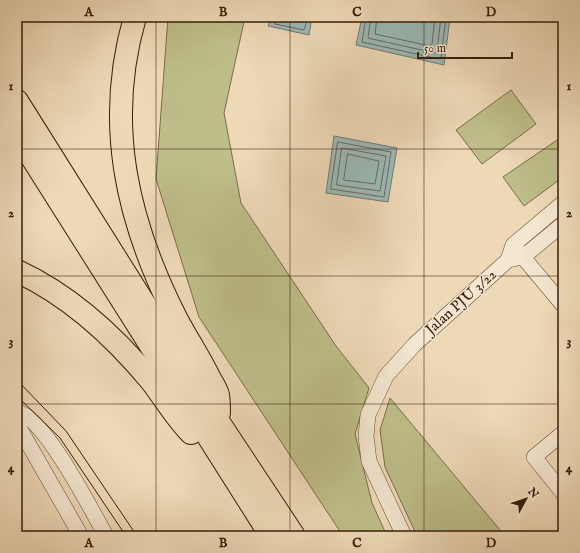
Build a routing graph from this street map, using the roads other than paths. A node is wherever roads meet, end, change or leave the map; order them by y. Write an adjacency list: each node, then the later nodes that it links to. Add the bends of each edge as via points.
1 (135, 17): 13 (highway, via 125,66 121,108 123,157 128,188 135,220 150,262 177,320 204,365 218,395)
2 (17, 101): 13 (highway)
3 (17, 134): 15 (highway)
4 (563, 203): 6 (street)
5 (563, 224): 7 (street, Jalan PJU 3/22)
6 (513, 245): 7 (street); 8 (street, Jalan PJU 3/22)
7 (523, 257): 8 (street, Jalan PJU 3/22); 10 (street)
8 (508, 260): 21 (street, Jalan PJU 3/22, via 414,344 386,376 368,416 366,436 370,460)
9 (17, 271): 15 (highway, via 36,280 85,313 128,354 190,432)
10 (563, 306)
11 (17, 412): 18 (street, via 28,417 67,466)
12 (17, 424): 17 (street)
13 (220, 424): 20 (highway)
14 (563, 433): 16 (street, via 534,457)
15 (216, 448): 19 (highway)
16 (563, 493)
17 (81, 536)
18 (106, 536)
19 (271, 536)
20 (294, 536)
21 (404, 536)

